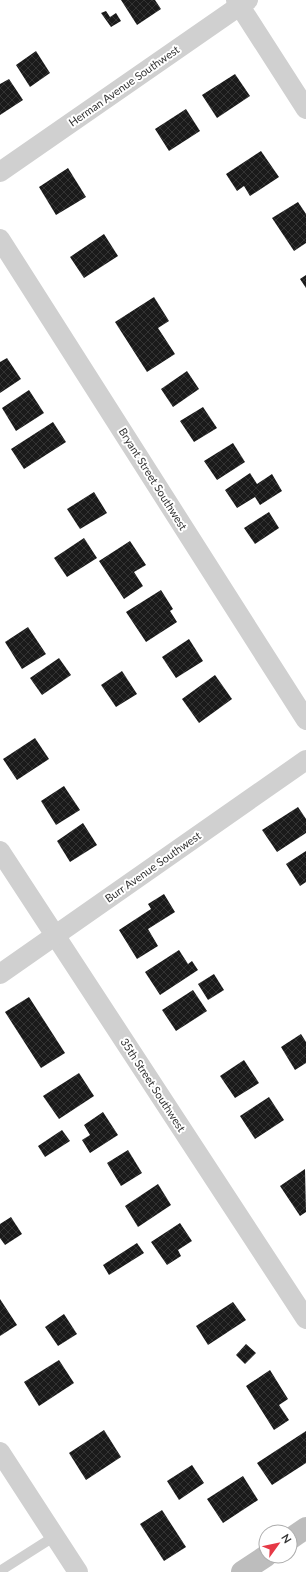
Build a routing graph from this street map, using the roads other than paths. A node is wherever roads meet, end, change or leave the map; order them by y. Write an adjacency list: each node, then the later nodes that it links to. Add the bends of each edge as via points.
1 (241, 2): 2 (street); 3 (street, Herman Avenue Southwest)
2 (306, 109)
3 (0, 172)
4 (0, 239): 5 (street, Bryant Street Southwest)
5 (306, 720)
6 (306, 760): 8 (street, Burr Avenue Southwest)
7 (0, 851): 8 (street, 35th Street Southwest)
8 (55, 936): 9 (street, Burr Avenue Southwest); 10 (street, 35th Street Southwest)
9 (0, 974)
10 (306, 1319)
11 (0, 1452): 12 (street)
12 (55, 1536): 13 (lane); 14 (street)
13 (0, 1571)
14 (78, 1572)

